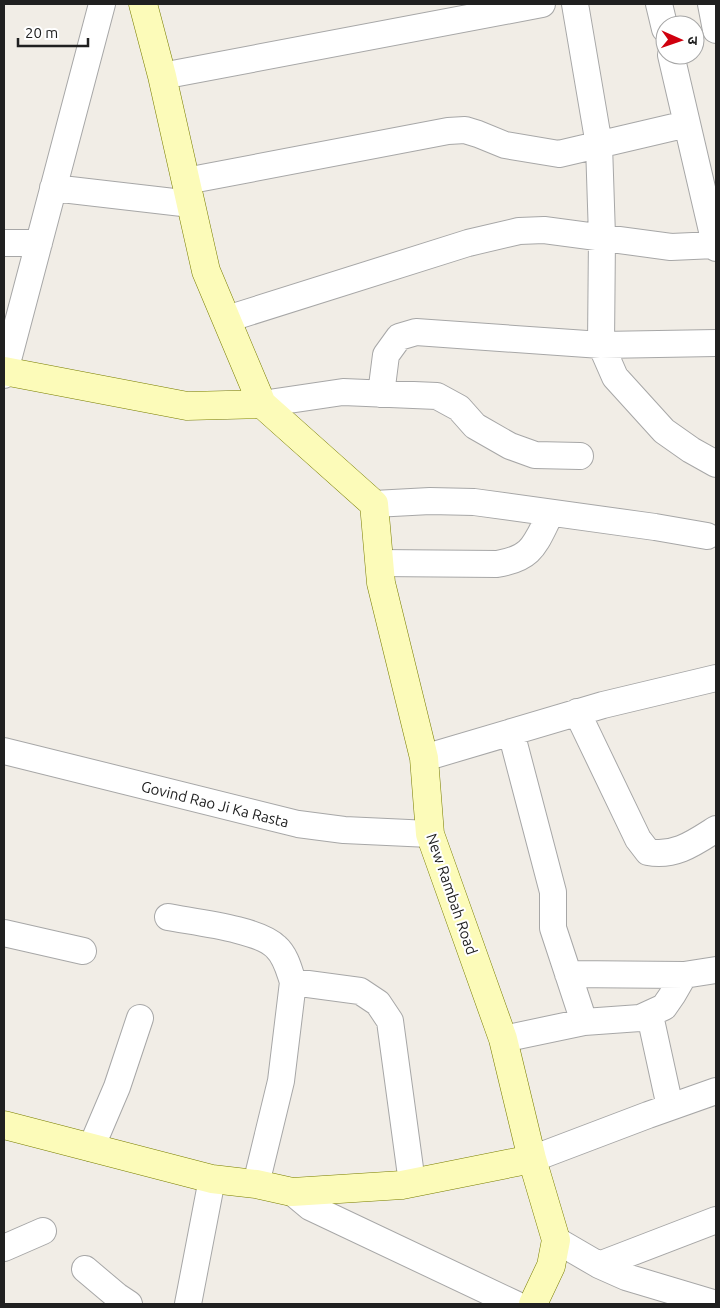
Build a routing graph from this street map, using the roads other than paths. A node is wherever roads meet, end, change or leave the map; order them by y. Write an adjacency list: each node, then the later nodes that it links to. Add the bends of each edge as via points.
1 (102, 4): 9 (street)
2 (143, 4): 6 (street)
3 (542, 4): 6 (street)
4 (575, 4): 8 (street)
5 (673, 65): 7 (street)
6 (162, 76): 10 (street)
7 (687, 124): 8 (street); 14 (street)
8 (599, 145): 10 (street, via 559,154 505,145 465,130 448,131); 11 (street)
9 (53, 188): 10 (street); 13 (street)
10 (188, 193): 15 (street, via 206,271)
11 (602, 236): 14 (street, via 671,246); 15 (street, via 544,230 519,231 468,243); 17 (street)
12 (4, 243): 13 (street)
13 (39, 243): 18 (street)
14 (716, 247)
15 (227, 319): 20 (street)
16 (716, 343): 17 (street)
17 (601, 345): 19 (street, via 416,332 399,337 386,355); 22 (street, via 615,378 664,431)
18 (4, 372): 20 (street, via 187,406)
19 (381, 394): 20 (street, via 344,392); 21 (street, via 437,396 459,408 475,426 510,446 535,455)
20 (262, 404): 23 (street)
21 (580, 456)
22 (716, 464)
23 (374, 504): 24 (street, via 474,502); 26 (street, New Rambah Road)
24 (551, 513): 25 (street); 26 (street, via 531,550 514,562)
25 (707, 536)
26 (379, 563): 31 (street, New Rambah Road)
27 (716, 678): 28 (street)
28 (577, 712): 29 (street); 32 (street, via 638,839 648,852 672,853)
29 (511, 732): 31 (street); 38 (street, via 553,892 553,928)
30 (4, 752): 33 (street, Govind Rao Ji Ka Rasta, via 298,824 344,830)
31 (424, 758): 33 (street, New Rambah Road)
32 (716, 829)
33 (430, 834): 44 (street, New Rambah Road)
34 (168, 917): 40 (street, via 253,934 276,946 286,961)
35 (4, 934): 36 (street)
36 (83, 951)
37 (716, 970): 39 (street)
38 (568, 974): 39 (street); 43 (street)
39 (684, 975): 42 (street, via 664,1007)
40 (293, 982): 51 (street, via 360,991 378,1003 390,1022); 52 (street, via 281,1081)
41 (140, 1018): 48 (street, via 117,1087)
42 (640, 1018): 43 (street); 46 (street, via 651,1020)
43 (584, 1022): 44 (street)
44 (503, 1039): 49 (street, New Rambah Road)
45 (716, 1091): 46 (street)
46 (670, 1107): 49 (street)
47 (4, 1125): 48 (street)
48 (91, 1148): 50 (street)
49 (532, 1159): 51 (street); 56 (street, New Rambah Road)
50 (212, 1179): 52 (street); 61 (street)
51 (412, 1183): 53 (street)
52 (256, 1184): 53 (street)
53 (292, 1192): 62 (street, via 310,1207)
54 (716, 1220): 58 (street)
55 (43, 1231): 57 (street)
56 (556, 1240): 58 (street); 63 (street, New Rambah Road, via 551,1266)
57 (4, 1248)
58 (599, 1265): 64 (street, via 626,1277)
59 (85, 1269): 60 (street)
60 (129, 1304)
61 (188, 1304)
62 (516, 1304)
63 (533, 1304)
64 (716, 1304)

